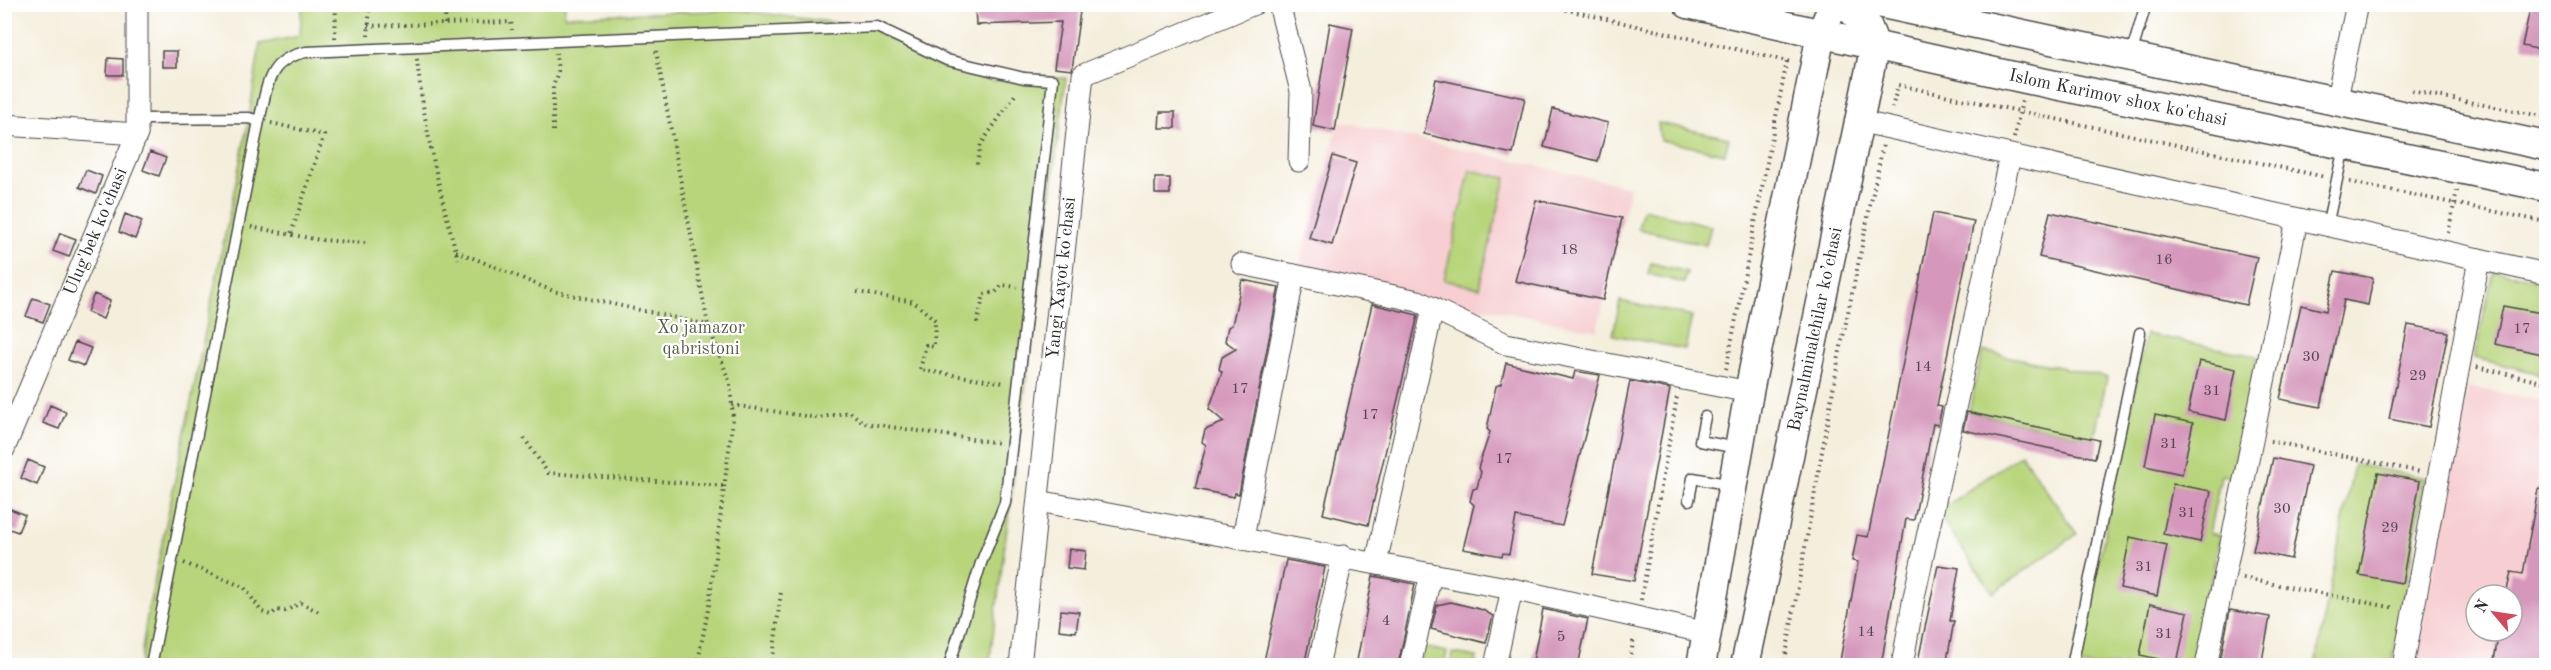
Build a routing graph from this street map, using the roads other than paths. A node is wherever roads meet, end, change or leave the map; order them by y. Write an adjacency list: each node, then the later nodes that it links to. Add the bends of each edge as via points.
1 (137, 4): 17 (street, Ulug'bek ko'chasi)
2 (1254, 4): 37 (street, Yangi Xayot ko'chasi, via 1083,75)
3 (1279, 4): 21 (street, via 1301,91)
4 (1688, 4): 10 (main road, Islom Karimov shox ko'chasi)
5 (1833, 4): 10 (main road)
6 (1845, 4): 11 (main road, via 1867,25)
7 (2146, 4): 12 (lane)
8 (2358, 4): 13 (street)
9 (1884, 5): 11 (main road, Baynalminalchilar ko’chasi); 12 (main road)
10 (1821, 34): 11 (main road, Islom Karimov shox ko'chasi); 31 (main road)
11 (1875, 45): 15 (main road, Baynalminalchilar ko’chasi); 18 (main road, Islom Karimov shox ko'chasi)
12 (2130, 58): 13 (main road)
13 (2337, 103): 19 (main road)
14 (259, 121): 17 (lane, via 145,119); 44 (lane); 45 (lane, via 272,69 289,55 334,50 877,27 947,60 1024,78 1053,80 1005,503 981,563)
15 (1858, 121): 20 (street); 51 (main road, Baynalminalchilar ko’chasi)
16 (4, 125): 17 (street)
17 (137, 134): 34 (street, Ulug'bek ko'chasi)
18 (2344, 146): 22 (main road, Islom Karimov shox ko'chasi); 24 (lane)
19 (2547, 146)
20 (2010, 156): 23 (street); 52 (street)
21 (1299, 160)
22 (2547, 187)
23 (2297, 220): 24 (street); 54 (street)
24 (2327, 226): 25 (street)
25 (2479, 259): 27 (street); 55 (street)
26 (1242, 264): 28 (street)
27 (2547, 274)
28 (1294, 275): 29 (street, via 1418,301); 38 (street)
29 (1432, 308): 31 (street, via 1506,344); 40 (street)
30 (2140, 333): 53 (lane)
31 (1736, 390): 33 (main road)
32 (1705, 417): 33 (lane, via 1700,441)
33 (1738, 448): 35 (main road)
34 (4, 449)
35 (1732, 485): 36 (lane, via 1693,478); 43 (main road)
36 (1689, 500)
37 (1038, 501): 38 (street); 46 (street, Yangi Xayot ko'chasi)
38 (1243, 538): 39 (street)
39 (1343, 556): 40 (street); 47 (street)
40 (1376, 563): 41 (street)
41 (1431, 574): 42 (street); 48 (street)
42 (1512, 589): 43 (street); 49 (street)
43 (1707, 633): 50 (main road)
44 (151, 666)
45 (949, 666)
46 (1020, 666)
47 (1318, 666)
48 (1410, 666)
49 (1495, 666)
50 (1701, 666)
51 (1745, 666)
52 (1902, 666)
53 (2072, 666)
54 (2206, 666)
55 (2403, 666)

